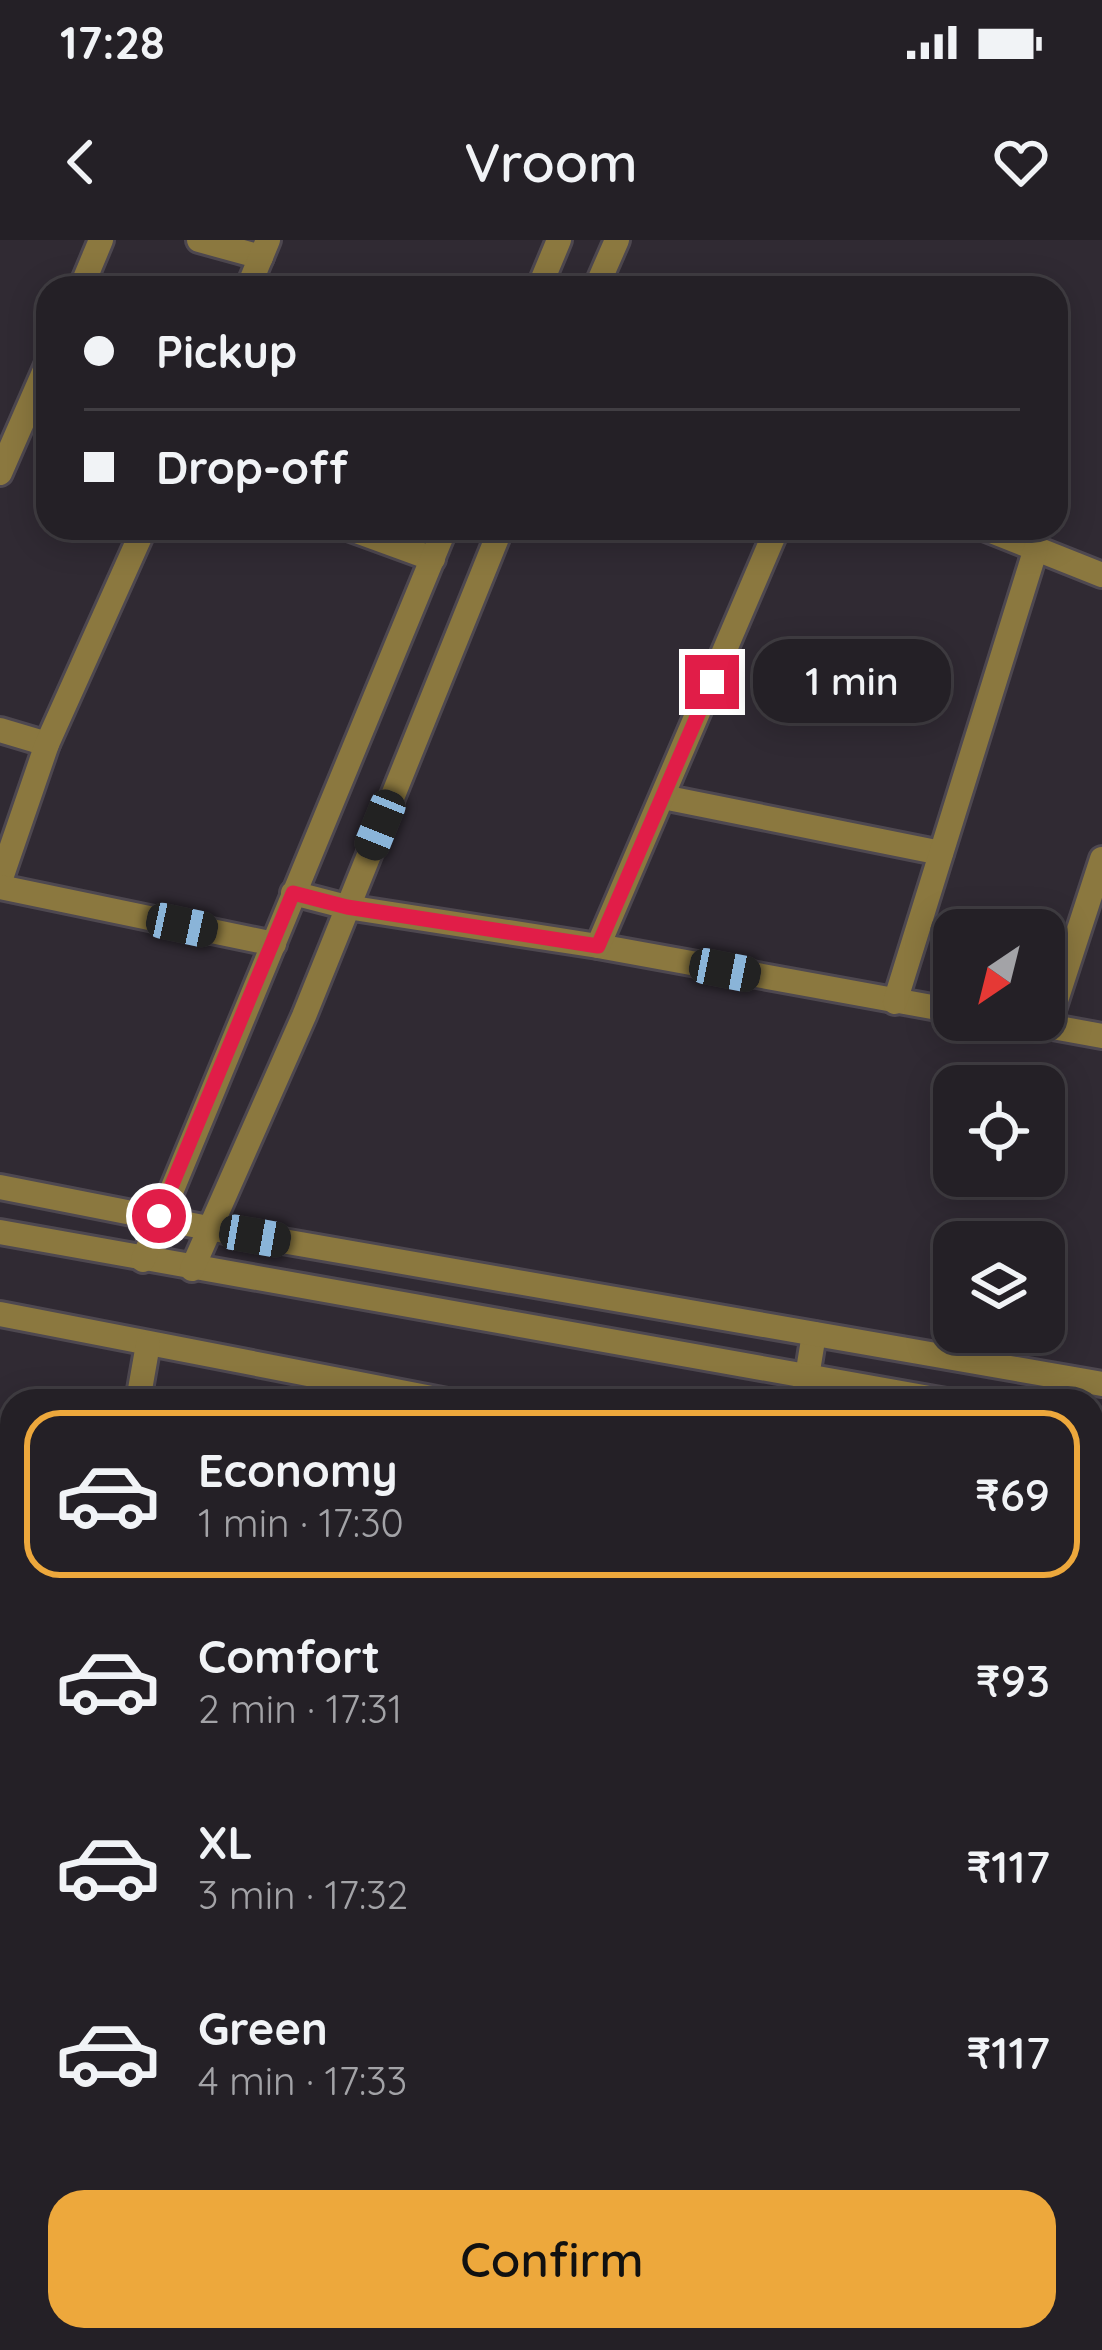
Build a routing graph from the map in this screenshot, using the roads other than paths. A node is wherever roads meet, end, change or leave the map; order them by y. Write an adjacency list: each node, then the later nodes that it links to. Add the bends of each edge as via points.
1 (101, 240): 6 (street)
2 (200, 240): 5 (street)
3 (559, 240): 7 (street)
4 (616, 240): 8 (street)
5 (264, 249)
6 (85, 276)
7 (544, 276)
8 (601, 276)
9 (36, 390): 10 (street)
10 (0, 473)
11 (139, 540): 21 (street)
12 (381, 540): 18 (street)
13 (440, 540): 18 (street)
14 (496, 540): 27 (street)
15 (771, 540): 22 (street)
16 (1015, 540): 17 (street)
17 (1036, 548): 19 (street); 23 (street)
18 (433, 559): 26 (street)
19 (1102, 575)
20 (0, 730): 21 (street)
21 (47, 744): 25 (street)
22 (663, 797): 23 (street); 29 (street)
23 (941, 853): 31 (street)
24 (1102, 859): 30 (street)
25 (0, 884): 28 (street)
26 (293, 893): 27 (street); 28 (street)
27 (347, 907): 29 (street); 37 (street)
28 (274, 944): 36 (street)
29 (598, 946): 31 (street)
30 (1065, 973)
31 (895, 1002): 32 (street)
32 (933, 1008)
33 (1065, 1028): 34 (street)
34 (1102, 1036)
35 (0, 1186): 36 (street)
36 (159, 1216): 37 (street); 39 (street)
37 (208, 1228): 40 (street); 42 (street)
38 (0, 1232): 39 (street)
39 (143, 1260): 40 (street)
40 (192, 1269): 44 (street)
41 (0, 1314): 43 (street)
42 (814, 1334): 44 (street); 45 (street)
43 (148, 1344): 46 (street); 47 (street)
44 (807, 1375): 48 (street); 49 (street)
45 (1102, 1384)
46 (140, 1389)
47 (384, 1389)
48 (805, 1389)
49 (882, 1389)

